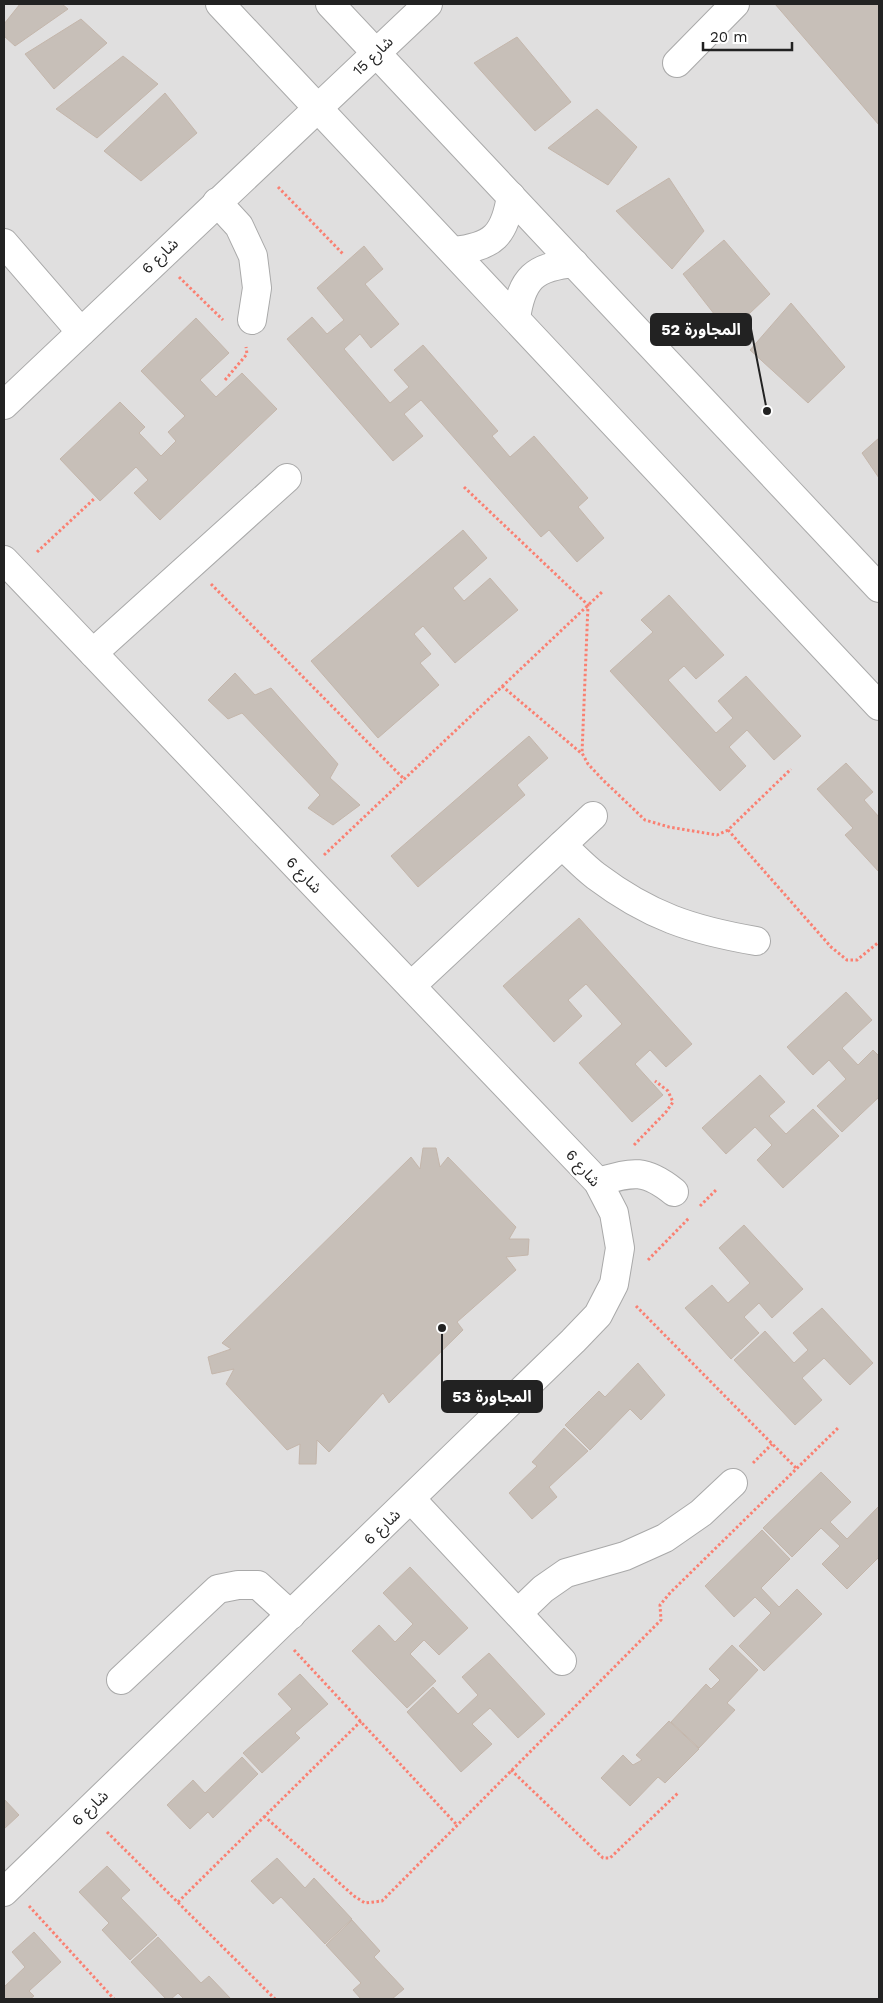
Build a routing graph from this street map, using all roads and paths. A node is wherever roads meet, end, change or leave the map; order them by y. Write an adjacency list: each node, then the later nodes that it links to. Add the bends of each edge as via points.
1 (220, 4): 7 (street)
2 (330, 4): 5 (street)
3 (428, 4): 5 (street, شارع 15)
4 (735, 4): 6 (street)
5 (378, 53): 7 (street, شارع 15); 9 (street)
6 (677, 64)
7 (318, 108): 8 (street, شارع 6); 12 (street)
8 (257, 165): 10 (street, شارع 6); 13 (path)
9 (512, 196): 12 (street, via 508,218 496,237 476,249); 15 (street)
10 (217, 202): 14 (street, شارع 6); 17 (street, via 239,226 253,256 257,288)
11 (4, 243): 18 (street)
12 (454, 251): 16 (street)
13 (343, 254)
14 (159, 257): 17 (path); 18 (street, شارع 6)
15 (574, 263): 16 (street, via 552,266 532,277 520,296); 26 (street)
16 (516, 318): 31 (street)
17 (241, 329): 19 (path, via 247,354)
18 (81, 332): 20 (street, شارع 6)
19 (225, 380)
20 (4, 405)
21 (287, 478): 24 (street)
22 (464, 487): 28 (path)
23 (95, 498): 25 (path)
24 (192, 564): 29 (street); 34 (path)
25 (10, 566): 29 (street, شارع 6)
26 (879, 588)
27 (602, 592): 28 (path)
28 (588, 605): 30 (path); 32 (path)
29 (93, 653): 38 (street, شارع 6)
30 (502, 686): 32 (path); 34 (path)
31 (879, 706)
32 (582, 753): 36 (path, via 588,764 644,820 717,835)
33 (791, 769): 36 (path)
34 (404, 779): 38 (path)
35 (593, 816): 37 (street)
36 (728, 830): 40 (path, via 831,947 847,960 857,960)
37 (562, 845): 39 (street, via 594,875 662,916 713,934); 41 (street)
38 (304, 874): 41 (street, شارع 6)
39 (756, 941)
40 (879, 942)
41 (411, 986): 44 (street, شارع 6)
42 (655, 1081): 43 (path, via 668,1091 672,1102)
43 (632, 1147)
44 (598, 1182): 46 (street, via 629,1173 645,1175); 48 (street, شارع 6, via 614,1213 620,1248)
45 (716, 1190): 47 (path)
46 (674, 1192)
47 (647, 1261)
48 (614, 1284): 50 (path); 52 (street, شارع 6, via 598,1316)
49 (838, 1428): 50 (path)
50 (797, 1469): 58 (path, via 670,1593 660,1605 660,1620)
51 (733, 1483): 53 (street, via 701,1514 665,1538 625,1556 566,1573)
52 (411, 1499): 53 (street); 54 (street, شارع 6)
53 (518, 1613): 55 (street)
54 (282, 1622): 56 (street, via 258,1585 218,1590); 57 (path); 60 (street, شارع 6)
55 (562, 1661)
56 (121, 1680)
57 (360, 1721): 61 (path); 62 (path)
58 (511, 1770): 59 (path, via 603,1858 610,1858); 62 (path)
59 (679, 1792)
60 (87, 1812): 63 (street, شارع 6); 64 (path)
61 (264, 1816): 62 (path, via 365,1903 382,1901); 64 (path)
62 (457, 1824)
63 (7, 1889): 65 (path)
64 (178, 1902): 66 (path)
65 (112, 1998)
66 (275, 1999)

